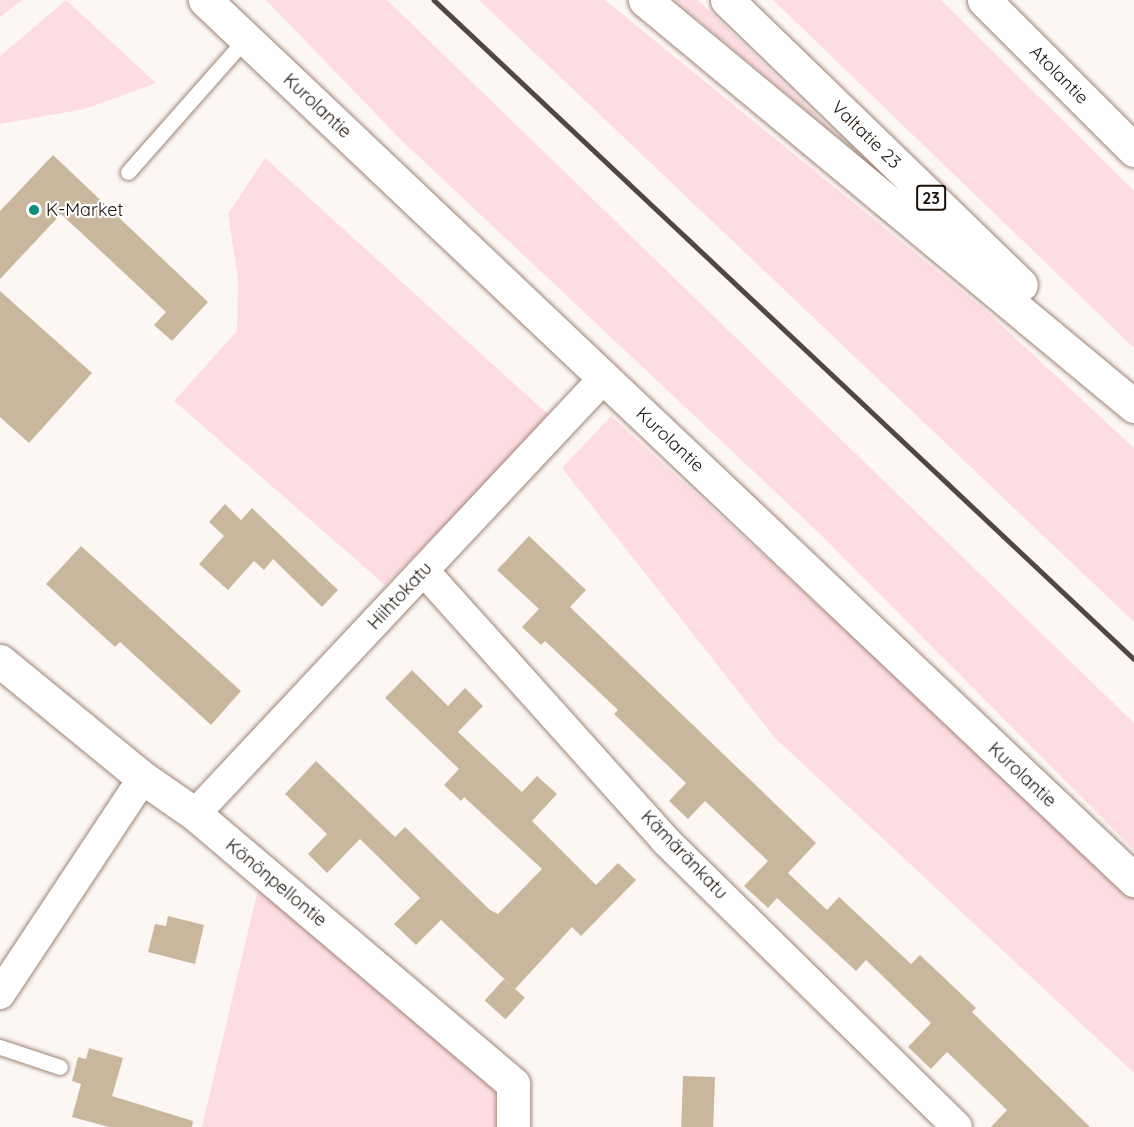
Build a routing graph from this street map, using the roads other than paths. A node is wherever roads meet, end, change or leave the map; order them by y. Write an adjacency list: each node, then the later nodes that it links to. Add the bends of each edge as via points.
1 (205, 0): 5 (main road, Kurolantie)
2 (645, 0): 10 (main road)
3 (727, 0): 9 (main road, Valtatie 23 / 23)
4 (984, 0): 6 (main road, Atolantie)
5 (246, 38): 7 (lane); 8 (main road, Kurolantie)
6 (1134, 150)
7 (128, 172)
8 (604, 378): 11 (street, Hiihtokatu); 15 (main road, Kurolantie)
9 (1134, 395)
10 (1134, 406)
11 (424, 571): 14 (street, Hiihtokatu); 20 (street, Kämäränkatu, via 665,840)
12 (0, 661): 13 (main road, Könönpellontie)
13 (143, 778): 14 (main road, Könönpellontie); 16 (street)
14 (195, 814): 19 (main road, Könönpellontie, via 513,1084)
15 (1134, 880)
16 (0, 994)
17 (0, 1047): 18 (lane)
18 (60, 1067)
19 (513, 1127)
20 (957, 1127)

